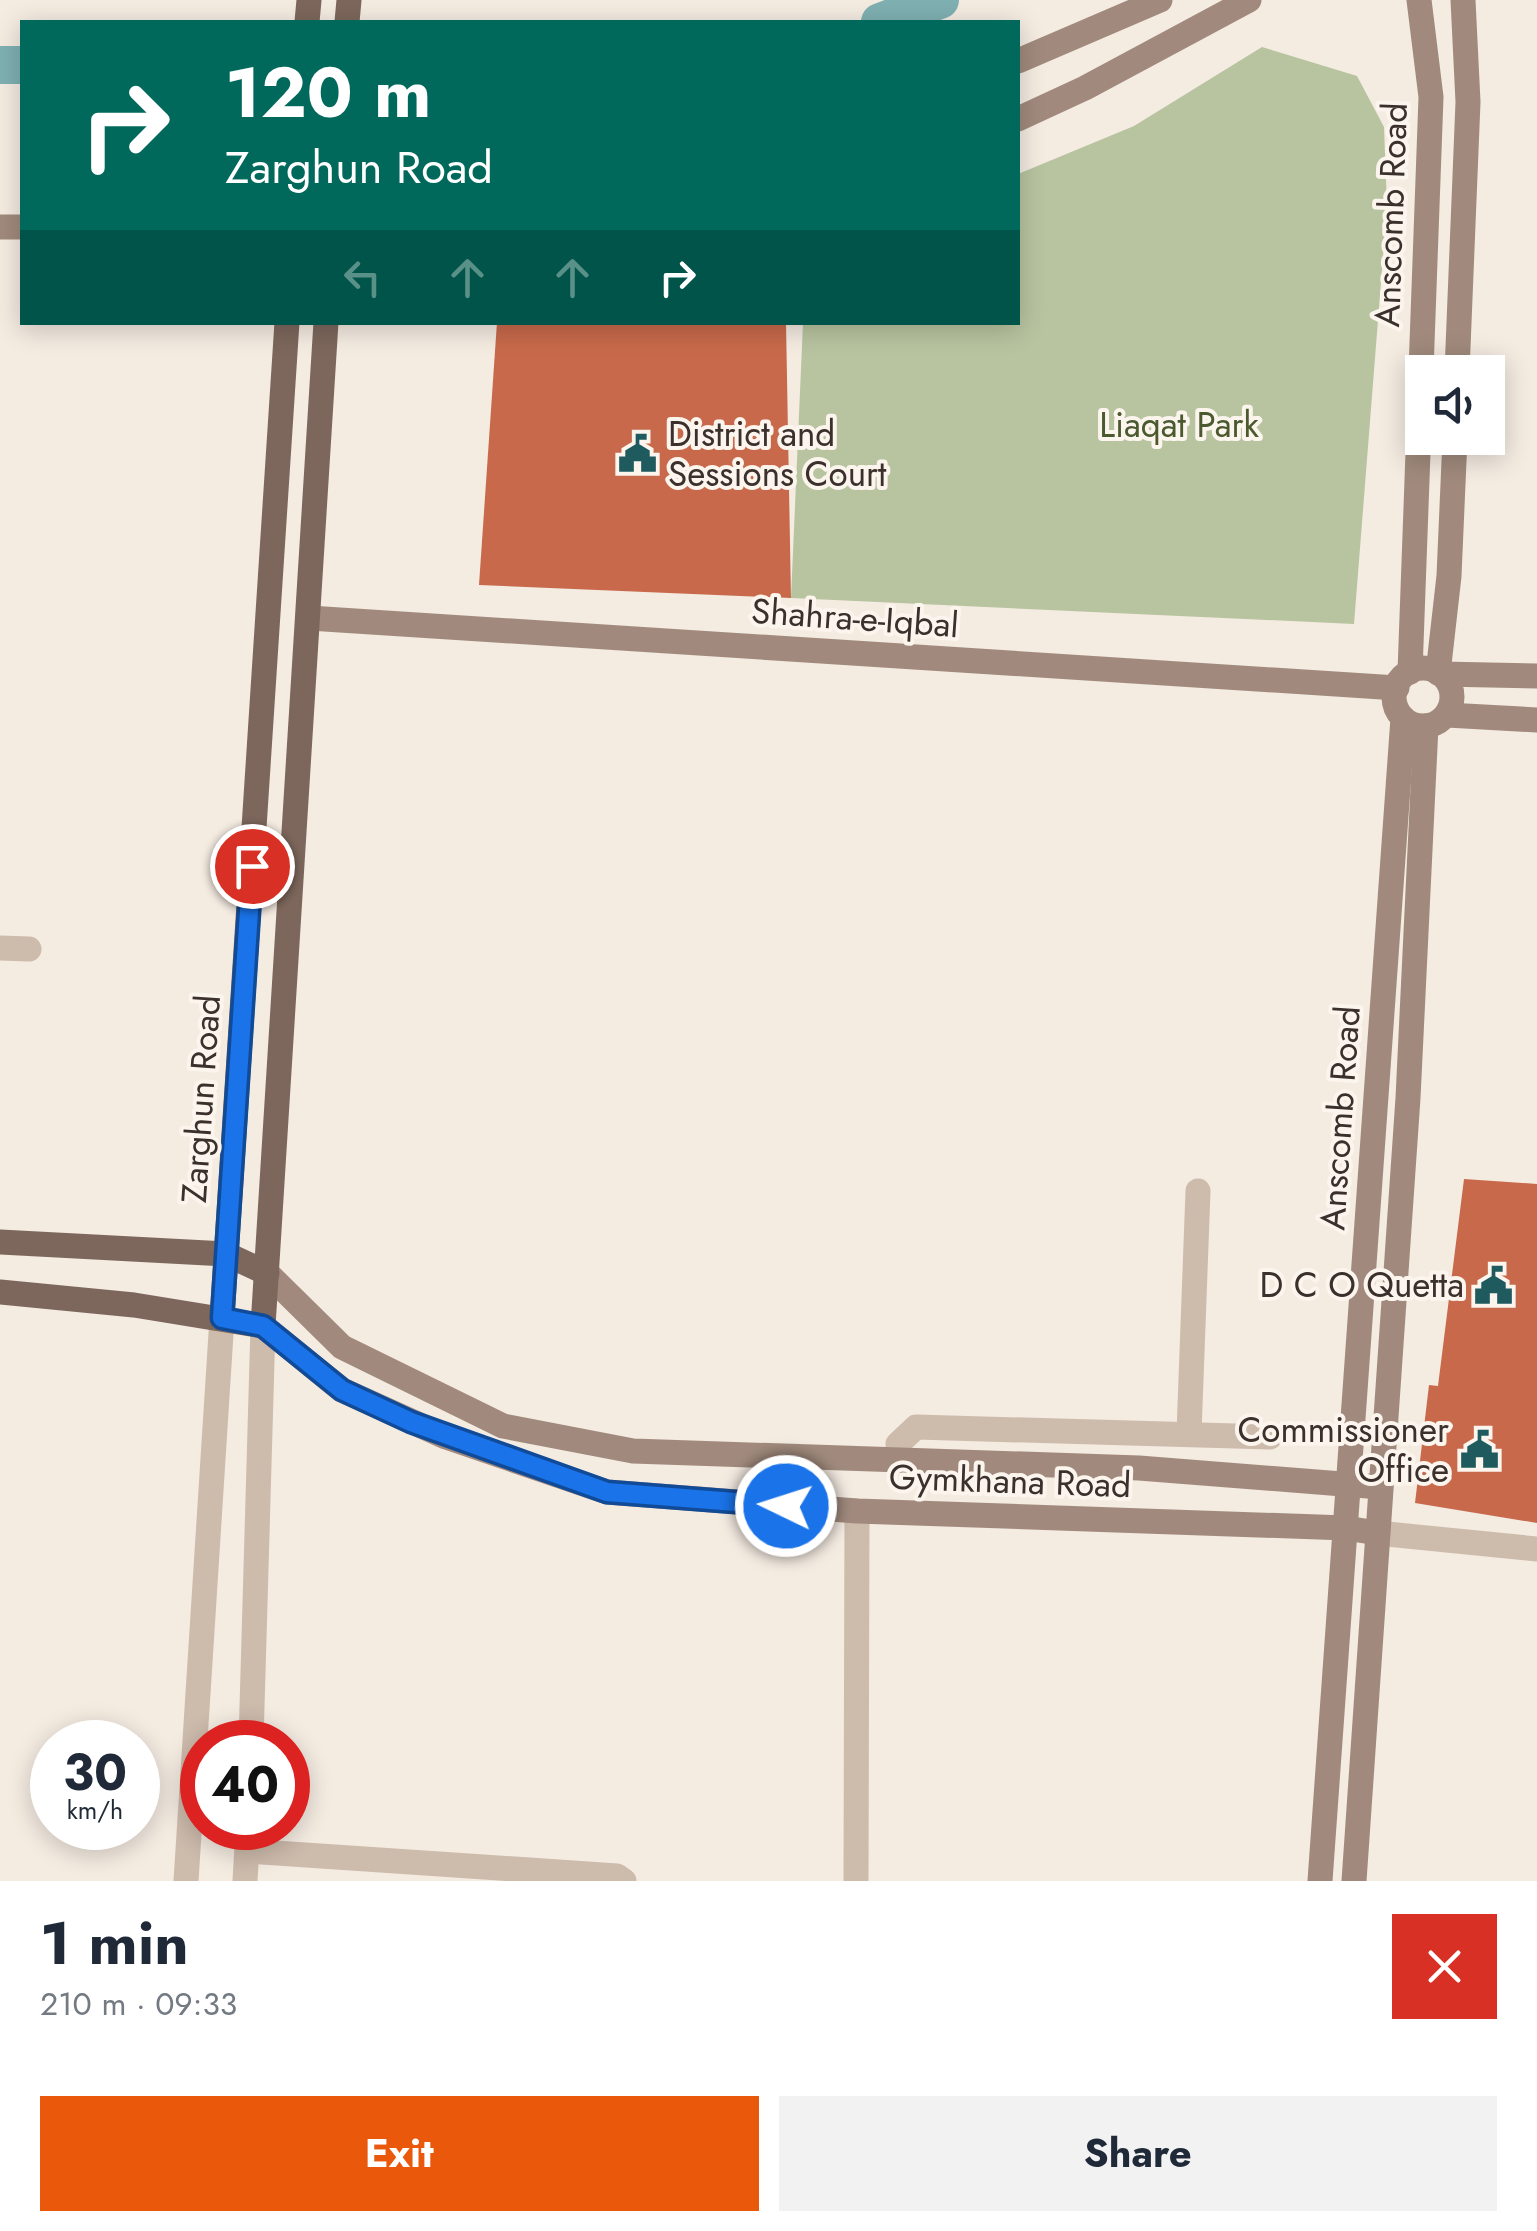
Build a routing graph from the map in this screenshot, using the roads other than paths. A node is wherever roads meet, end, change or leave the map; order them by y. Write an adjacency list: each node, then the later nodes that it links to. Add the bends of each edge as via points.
1 (1160, 0): 5 (street)
2 (1249, 0): 6 (street)
3 (1419, 0): 14 (street, Anscomb Road, via 1431,97)
4 (1463, 0): 9 (street, Anscomb Road, via 1468,102)
5 (1020, 60)
6 (1020, 118)
7 (287, 325): 21 (main road, Zarghun Road)
8 (326, 325): 11 (main road)
9 (1458, 355)
10 (1453, 455): 12 (street)
11 (309, 618): 14 (street, Shahra-e-Iqbal); 22 (main road)
12 (1439, 673): 13 (street); 14 (street, via 1424,668); 15 (street, via 1451,689)
13 (1537, 676)
14 (1403, 680): 15 (street, via 1396,704)
15 (1426, 720): 16 (street); 29 (street, Anscomb Road); 30 (street, Anscomb Road)
16 (1537, 720)
17 (0, 948): 18 (street)
18 (29, 949)
19 (1198, 1191): 26 (street)
20 (0, 1242): 21 (main road)
21 (226, 1254): 22 (main road); 24 (main road, Zarghun Road)
22 (267, 1273): 25 (main road); 28 (street, via 342,1347 503,1426 633,1451)
23 (0, 1292): 24 (main road)
24 (222, 1318): 25 (main road); 38 (street, Zarghun Road)
25 (263, 1326): 31 (street, Gymkhana Road, via 342,1390 446,1437 607,1492); 35 (street)
26 (1189, 1433): 27 (street); 28 (street, via 916,1427 898,1444)
27 (1270, 1438)
28 (900, 1460): 29 (street)
29 (1350, 1483): 30 (street); 32 (street, Anscomb Road)
30 (1380, 1487): 33 (street, Anscomb Road)
31 (857, 1511): 32 (street, Gymkhana Road); 41 (street)
32 (1346, 1528): 33 (street, Gymkhana Road); 42 (street, Anscomb Road)
33 (1377, 1533): 34 (street); 43 (street, Anscomb Road)
34 (1537, 1549)
35 (252, 1720)
36 (310, 1845): 40 (street)
37 (247, 1850): 39 (street)
38 (186, 1881)
39 (245, 1881)
40 (624, 1881)
41 (856, 1881)
42 (1320, 1881)
43 (1354, 1881)

